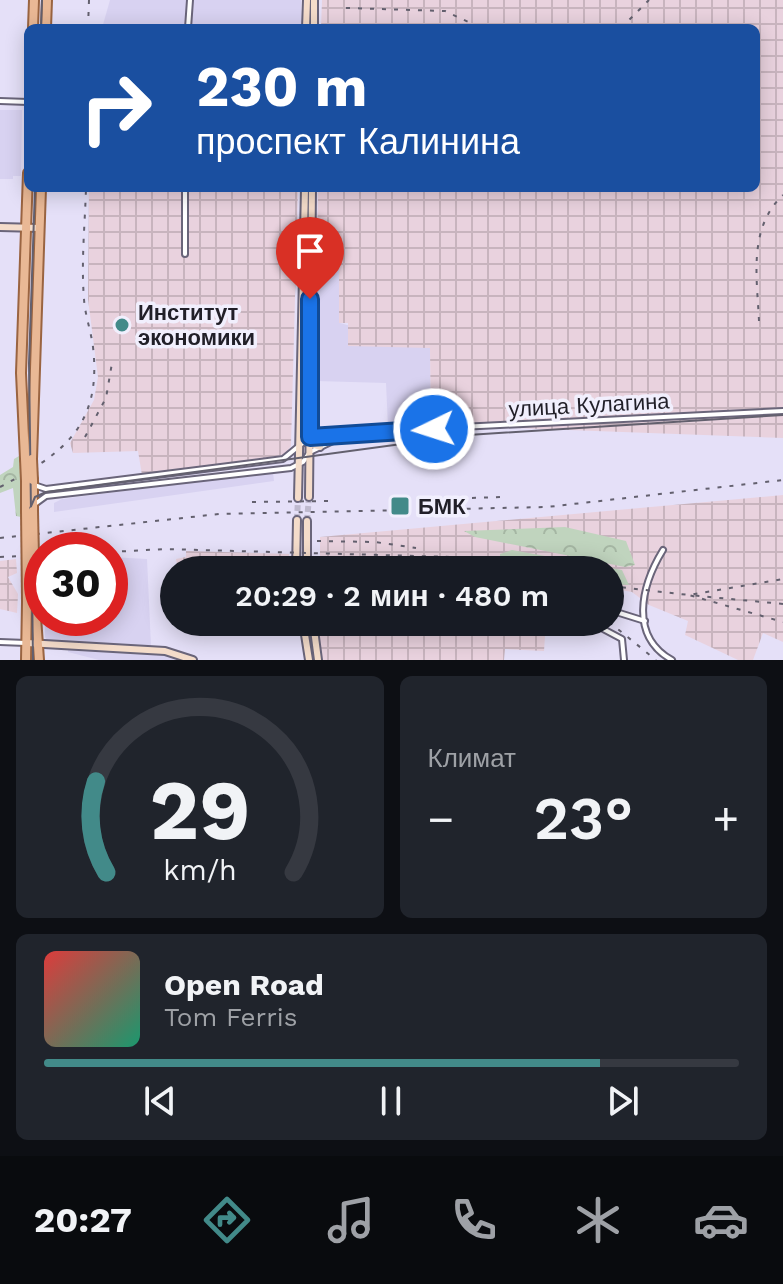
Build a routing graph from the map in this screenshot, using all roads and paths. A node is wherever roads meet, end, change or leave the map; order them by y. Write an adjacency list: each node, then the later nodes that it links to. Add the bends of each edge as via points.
1 (34, 0): 6 (main road)
2 (47, 0): 7 (main road)
3 (190, 0): 8 (street)
4 (307, 0): 9 (main road)
5 (314, 0): 10 (main road)
6 (33, 24)
7 (46, 24)
8 (188, 24)
9 (306, 24)
10 (314, 24)
11 (0, 101): 12 (street)
12 (24, 102)
13 (27, 192): 19 (main road)
14 (41, 192): 20 (main road)
15 (185, 192): 21 (street)
16 (305, 192): 26 (main road)
17 (312, 192): 26 (main road)
18 (0, 227): 19 (main road)
19 (26, 228): 20 (main road); 22 (main road)
20 (39, 228): 23 (main road)
21 (185, 254)
22 (22, 345): 23 (main road); 28 (main road)
23 (35, 346): 28 (main road)
24 (783, 411): 25 (street, улица Кулагина)
25 (349, 434): 26 (street, улица Кулагина); 27 (street, улица Кулагина)
26 (306, 443): 27 (main road); 29 (main road); 30 (street, улица Кулагина, via 283,459); 35 (main road)
27 (320, 447)
28 (29, 459): 31 (main road, bridge)
29 (301, 462): 32 (street, улица Кулагина); 36 (main road)
30 (132, 478): 32 (street); 33 (street, улица Кулагина)
31 (30, 482): 34 (street, улица Кулагина, via 46,489); 37 (main road)
32 (133, 485): 33 (street, улица Кулагина)
33 (91, 487): 34 (street, улица Кулагина)
34 (78, 488): 37 (street, улица Кулагина, via 41,498)
35 (309, 497)
36 (298, 498)
37 (31, 510): 40 (main road, bridge)
38 (297, 520): 42 (main road)
39 (307, 521): 43 (main road)
40 (31, 532)
41 (663, 550): 45 (street, via 645,584)
42 (296, 556)
43 (307, 556)
44 (624, 614): 45 (street)
45 (645, 621): 60 (street, via 647,639)
46 (28, 636): 52 (main road)
47 (37, 636): 53 (main road)
48 (305, 636): 57 (main road)
49 (315, 636): 58 (main road)
50 (616, 636): 59 (street, via 625,648)
51 (0, 642): 52 (street)
52 (27, 643): 53 (main road); 54 (main road)
53 (38, 644): 55 (main road); 56 (main road, via 165,651)
54 (26, 660)
55 (39, 660)
56 (193, 660)
57 (309, 660)
58 (318, 660)
59 (624, 660)
60 (672, 660)

